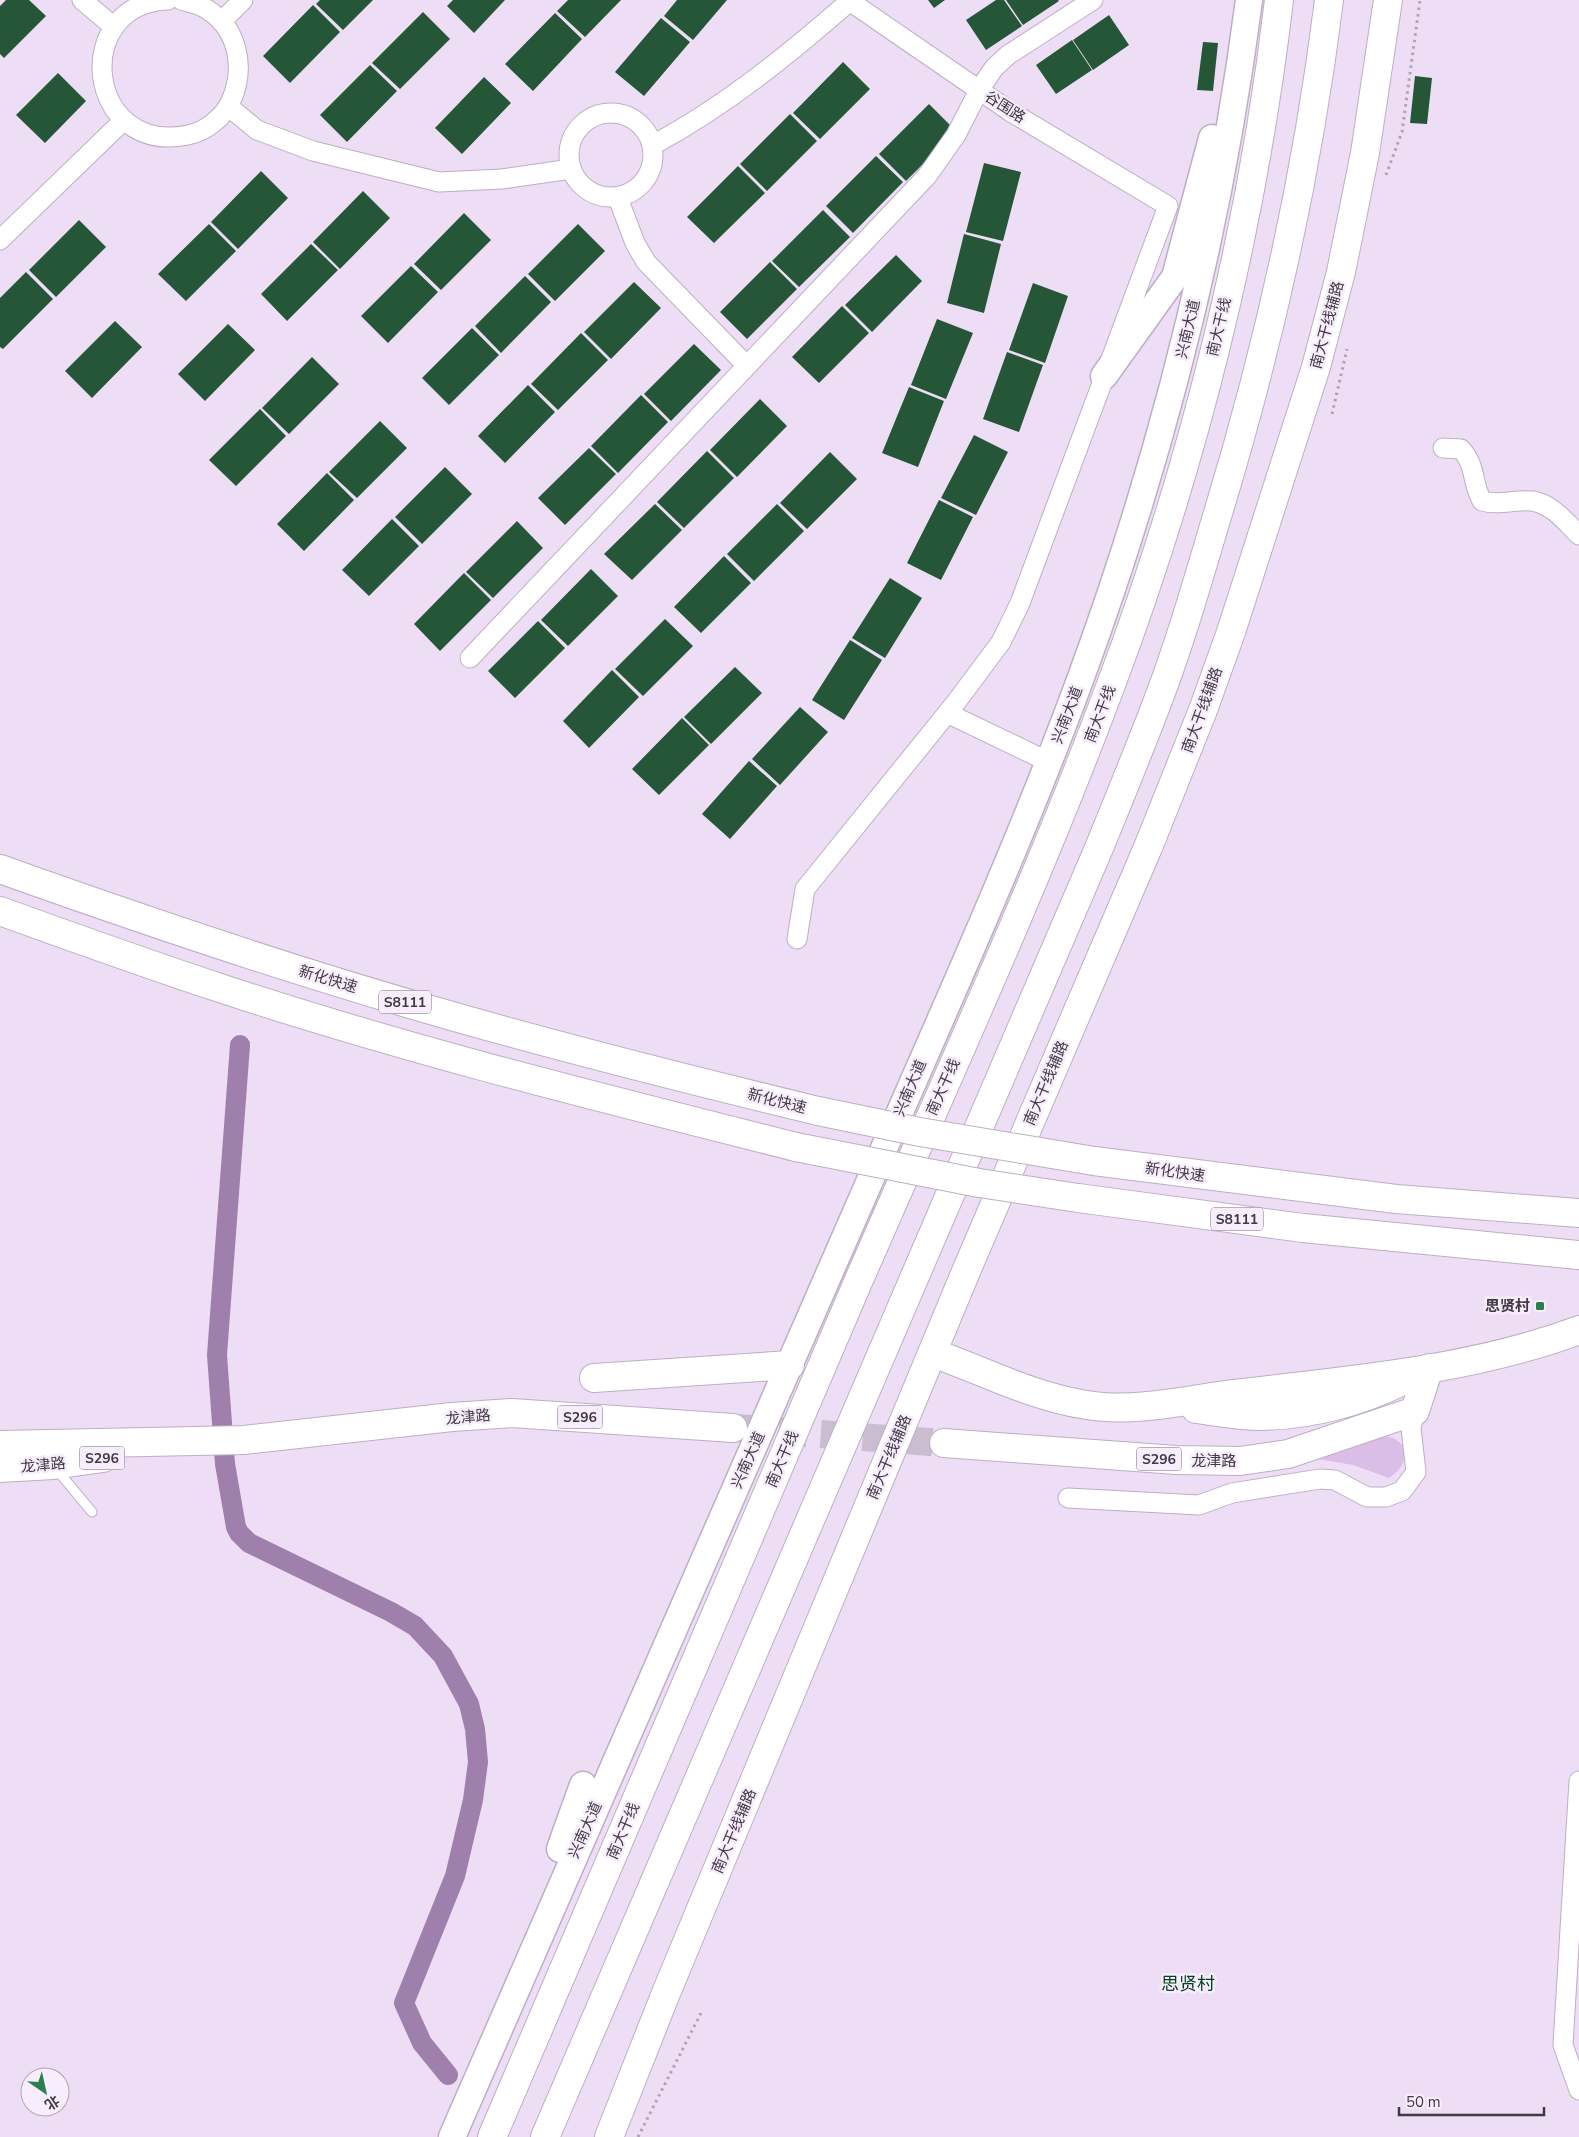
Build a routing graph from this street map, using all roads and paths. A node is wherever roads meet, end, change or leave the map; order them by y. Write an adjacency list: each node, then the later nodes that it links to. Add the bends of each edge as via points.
1 (82, 0): 13 (street)
2 (168, 0): 13 (street, via 156,0 134,10)
3 (181, 0): 12 (street, via 203,7)
4 (243, 0): 12 (street)
5 (849, 0): 14 (street, 谷围路); 17 (street, via 755,81 694,123)
6 (1093, 0): 14 (street, via 1008,55)
7 (1239, 0): 22 (main road, via 1218,116 1174,277)
8 (1249, 0): 27 (main road, 兴南大道, via 1219,185 1188,333 1123,555)
9 (1279, 0): 52 (main road, 南大干线, via 1250,190 1195,427 1110,687 1052,834)
10 (1329, 0): 54 (main road, via 1300,190 1270,329 1193,596 1153,715 1099,848)
11 (1388, 0): 34 (main road, 南大干线辅路, via 1366,144 1341,272 1316,367 1231,632 1153,836)
12 (222, 21): 15 (street, via 235,41 240,64 238,86)
13 (114, 27): 16 (street, via 104,46 100,70 104,92)
14 (979, 90): 21 (street, via 956,135 927,176); 22 (street, 谷围路, via 1168,206)
15 (229, 107): 16 (street, via 214,123 173,138 151,136); 18 (street, via 257,130 313,152 439,182 502,179)
16 (124, 120): 20 (street)
17 (653, 145): 18 (street, via 648,132 638,121 618,113 598,114 576,130 570,142 568,156); 19 (street, via 654,160 650,174 641,186)
18 (571, 169): 19 (street, via 587,190 600,196)
19 (618, 198): 21 (street, via 646,262)
20 (0, 240)
21 (747, 366): 25 (street)
22 (1104, 376): 26 (street, via 1020,603 1001,642)
23 (1443, 448): 24 (street, via 1461,449 1471,460 1476,490 1482,501 1494,504 1533,501 1552,509)
24 (1579, 534)
25 (470, 658)
26 (947, 713): 27 (street); 30 (street, via 805,889)
27 (1049, 762): 35 (main road, 兴南大道)
28 (0, 869): 31 (main road, 新化快速 / S8111, bridge, via 285,966 424,1008 818,1111 1094,1161 1396,1199)
29 (0, 910): 32 (main road, S8111, bridge, via 208,984 313,1017 566,1089 796,1147 1078,1198 1396,1238)
30 (797, 939)
31 (1579, 1213)
32 (1579, 1255)
33 (1579, 1330): 36 (main road, via 1504,1354)
34 (933, 1354): 36 (main road, via 1066,1402 1109,1407 1156,1404 1245,1415 1294,1412 1346,1403 1374,1394); 55 (main road, 南大干线辅路)
35 (790, 1365): 37 (main road); 50 (main road, 兴南大道)
36 (1429, 1368): 38 (main road)
37 (594, 1378)
38 (1416, 1410): 41 (main road, 龙津路 / S296, via 1288,1454 1240,1461 1176,1460); 45 (street, via 1411,1428 1416,1472 1408,1486 1386,1497 1367,1496 1335,1480 1320,1479 1232,1493 1199,1504)
39 (733, 1428): 40 (main road, 龙津路 / S296, via 512,1413)
40 (204, 1443): 42 (main road, 龙津路 / S296); 43 (main road, 龙津路 / S296)
41 (944, 1443)
42 (0, 1445)
43 (53, 1465): 44 (main road, 龙津路 / S296); 46 (lane)
44 (0, 1468)
45 (1068, 1498)
46 (92, 1512)
47 (1579, 1781): 51 (street, via 1563,2045)
48 (583, 1785): 50 (main road)
49 (702, 2011): 56 (path)
50 (480, 2070): 53 (main road, 兴南大道)
51 (1579, 2090)
52 (497, 2125)
53 (452, 2137)
54 (545, 2137)
55 (609, 2137)
56 (638, 2137)

